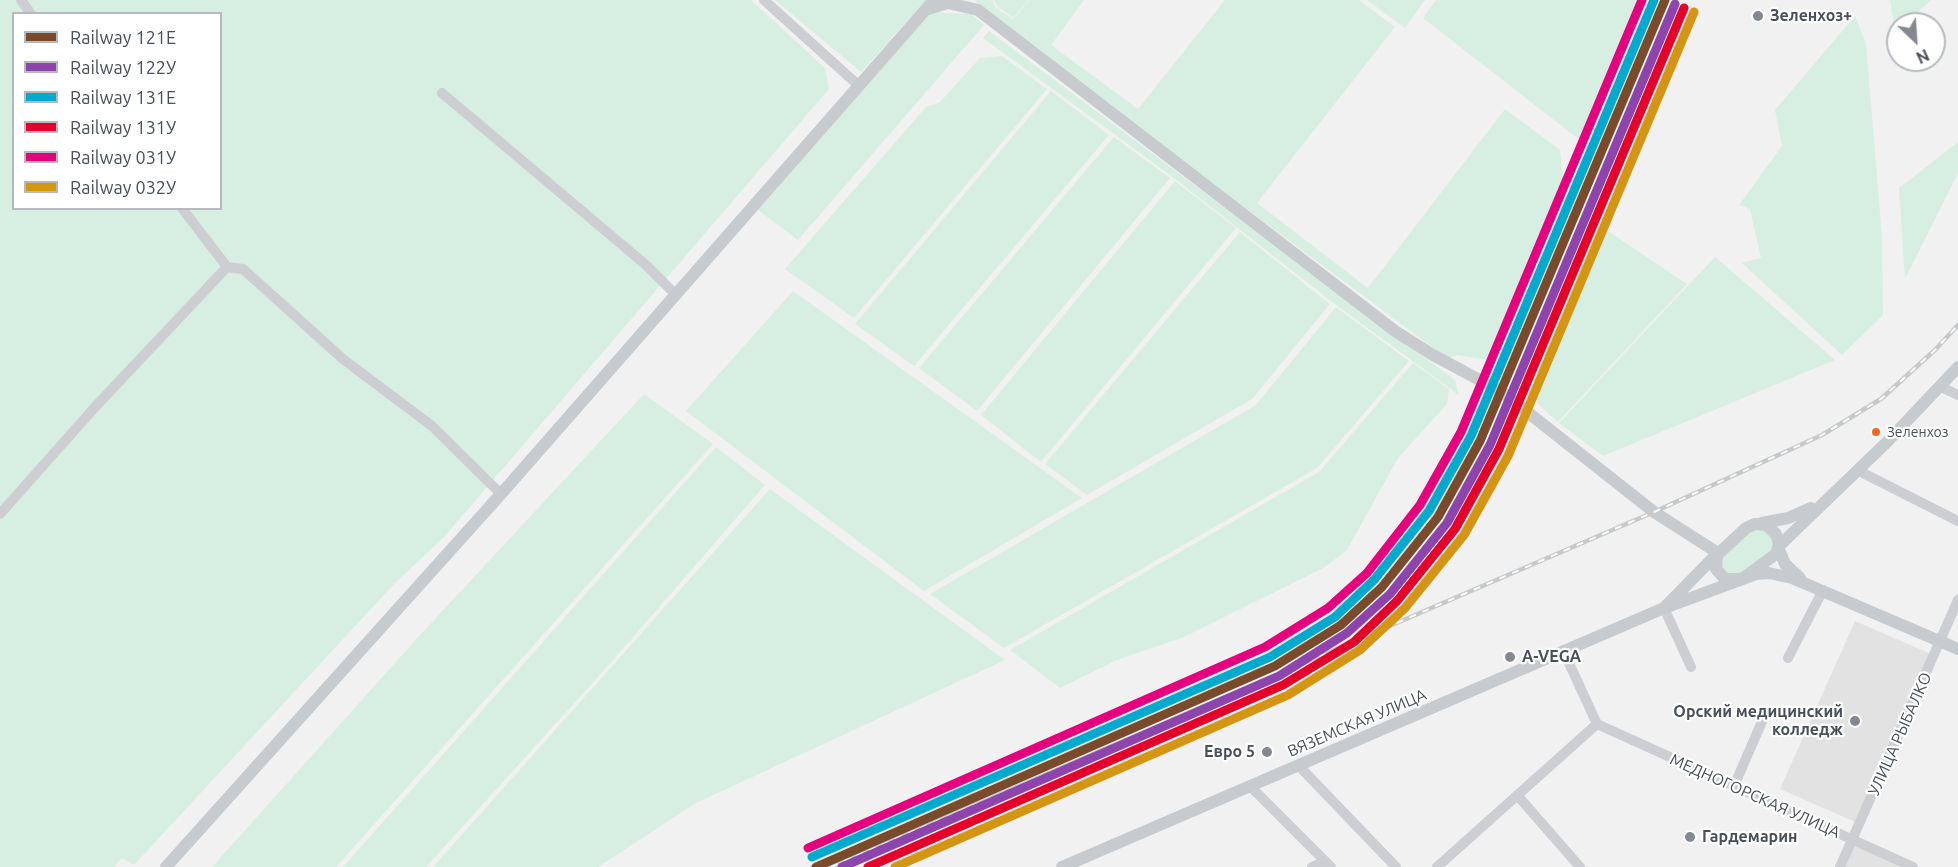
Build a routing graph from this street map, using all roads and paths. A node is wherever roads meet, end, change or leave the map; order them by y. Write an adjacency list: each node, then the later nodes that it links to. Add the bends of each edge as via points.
1 (764, 0): 5 (street)
2 (933, 0): 4 (main road)
3 (975, 5): 4 (main road, via 948,3); 20 (main road, via 1395,331 1502,392 1654,512)
4 (922, 14): 5 (main road)
5 (858, 85): 9 (main road)
6 (442, 93): 9 (street, via 646,265)
7 (184, 210): 8 (street)
8 (227, 267): 14 (street, via 243,269 344,359 432,426); 16 (street)
9 (676, 295): 14 (main road)
10 (1958, 367): 11 (main road)
11 (1941, 387): 12 (street); 13 (main road)
12 (1958, 395)
13 (1857, 470): 15 (main road); 17 (street)
14 (501, 494): 39 (main road)
15 (1827, 498): 18 (main road, via 1795,516); 19 (main road)
16 (0, 514)
17 (1958, 521)
18 (1759, 524): 19 (main road, via 1774,531); 20 (main road, via 1746,528)
19 (1778, 547): 21 (main road, via 1771,559); 22 (main road, via 1782,561 1791,571)
20 (1718, 553): 21 (main road, via 1715,563 1720,575 1730,581); 24 (main road)
21 (1739, 580): 22 (main road, via 1769,573); 24 (main road, ВЯЗЕМСКАЯ УЛИЦА)
22 (1823, 590): 25 (main road); 28 (street)
23 (1958, 600): 25 (street, УЛИЦА РЫБАЛКО)
24 (1664, 608): 27 (main road, ВЯЗЕМСКАЯ УЛИЦА); 29 (street)
25 (1941, 642): 26 (main road); 36 (street, УЛИЦА РЫБАЛКО)
26 (1958, 649)
27 (1563, 650): 31 (street); 32 (main road, ВЯЗЕМСКАЯ УЛИЦА)
28 (1788, 658)
29 (1691, 667)
30 (1764, 717): 33 (street)
31 (1597, 724): 33 (street, МЕДНОГОРСКАЯ УЛИЦА); 35 (street)
32 (1299, 766): 34 (main road, ВЯЗЕМСКАЯ УЛИЦА); 42 (street)
33 (1734, 786): 36 (street, МЕДНОГОРСКАЯ УЛИЦА)
34 (1251, 787): 37 (main road, ВЯЗЕМСКАЯ УЛИЦА); 38 (street)
35 (1517, 795): 43 (street); 44 (street)
36 (1852, 839): 45 (street, УЛИЦА РЫБАЛКО); 46 (street, МЕДНОГОРСКАЯ УЛИЦА)
37 (1086, 862): 40 (main road, ВЯЗЕМСКАЯ УЛИЦА)
38 (1328, 864): 41 (street)
39 (166, 867)
40 (1062, 867)
41 (1312, 867)
42 (1396, 867)
43 (1437, 867)
44 (1581, 867)
45 (1840, 867)
46 (1913, 867)

